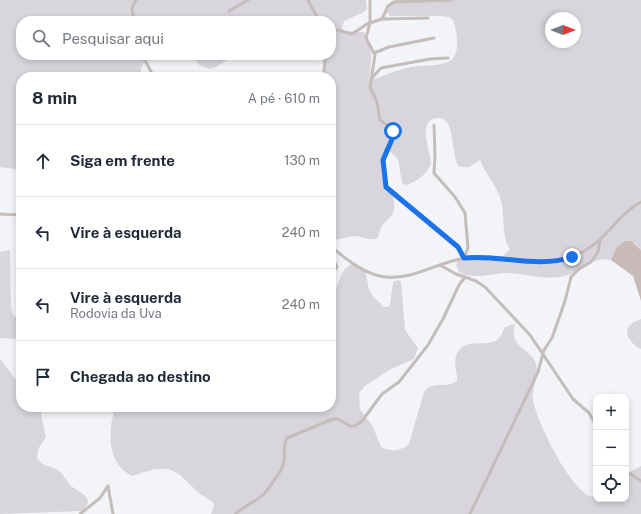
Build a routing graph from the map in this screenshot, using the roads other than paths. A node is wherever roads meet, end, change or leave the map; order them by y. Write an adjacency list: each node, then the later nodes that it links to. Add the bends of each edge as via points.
1 (136, 0): 7 (street, via 131,11)
2 (248, 0): 6 (street)
3 (308, 0): 8 (street)
4 (370, 0): 11 (street)
5 (452, 0): 10 (street, via 394,2 388,6)
6 (230, 11)
7 (133, 16)
8 (317, 16)
9 (428, 18): 10 (street)
10 (382, 19): 11 (street)
11 (370, 23): 12 (street, via 352,34); 14 (street, via 366,38)
12 (336, 31)
13 (434, 38): 14 (street, via 389,47)
14 (374, 53): 20 (street)
15 (448, 58): 20 (street, via 381,68)
16 (145, 60): 18 (street)
17 (325, 60): 19 (street)
18 (151, 72)
19 (324, 72)
20 (370, 81): 27 (street, via 370,90 377,102 380,120 390,127 394,134 383,160 386,187 458,247)
21 (434, 125): 27 (street, via 434,173 465,213 468,248)
22 (641, 202): 25 (street, via 630,209)
23 (0, 214): 24 (street)
24 (16, 215)
25 (600, 241): 27 (street, via 572,257 551,262); 30 (street, via 598,252 591,262 571,277 552,338 544,350)
26 (336, 250): 28 (street, via 367,272 382,277 400,277)
27 (464, 258): 28 (street)
28 (440, 265): 29 (street)
29 (465, 277): 30 (street, via 485,287 530,335); 36 (street, via 428,345 399,382 382,394 362,421 350,426 333,419 288,438 284,443 284,463 281,471 265,493)
30 (544, 357): 31 (street, via 573,399); 37 (street, via 518,417)
31 (593, 420)
32 (629, 473): 33 (street)
33 (641, 481)
34 (80, 514): 35 (street, via 100,498 108,486)
35 (113, 514)
36 (235, 514)
37 (470, 514)

